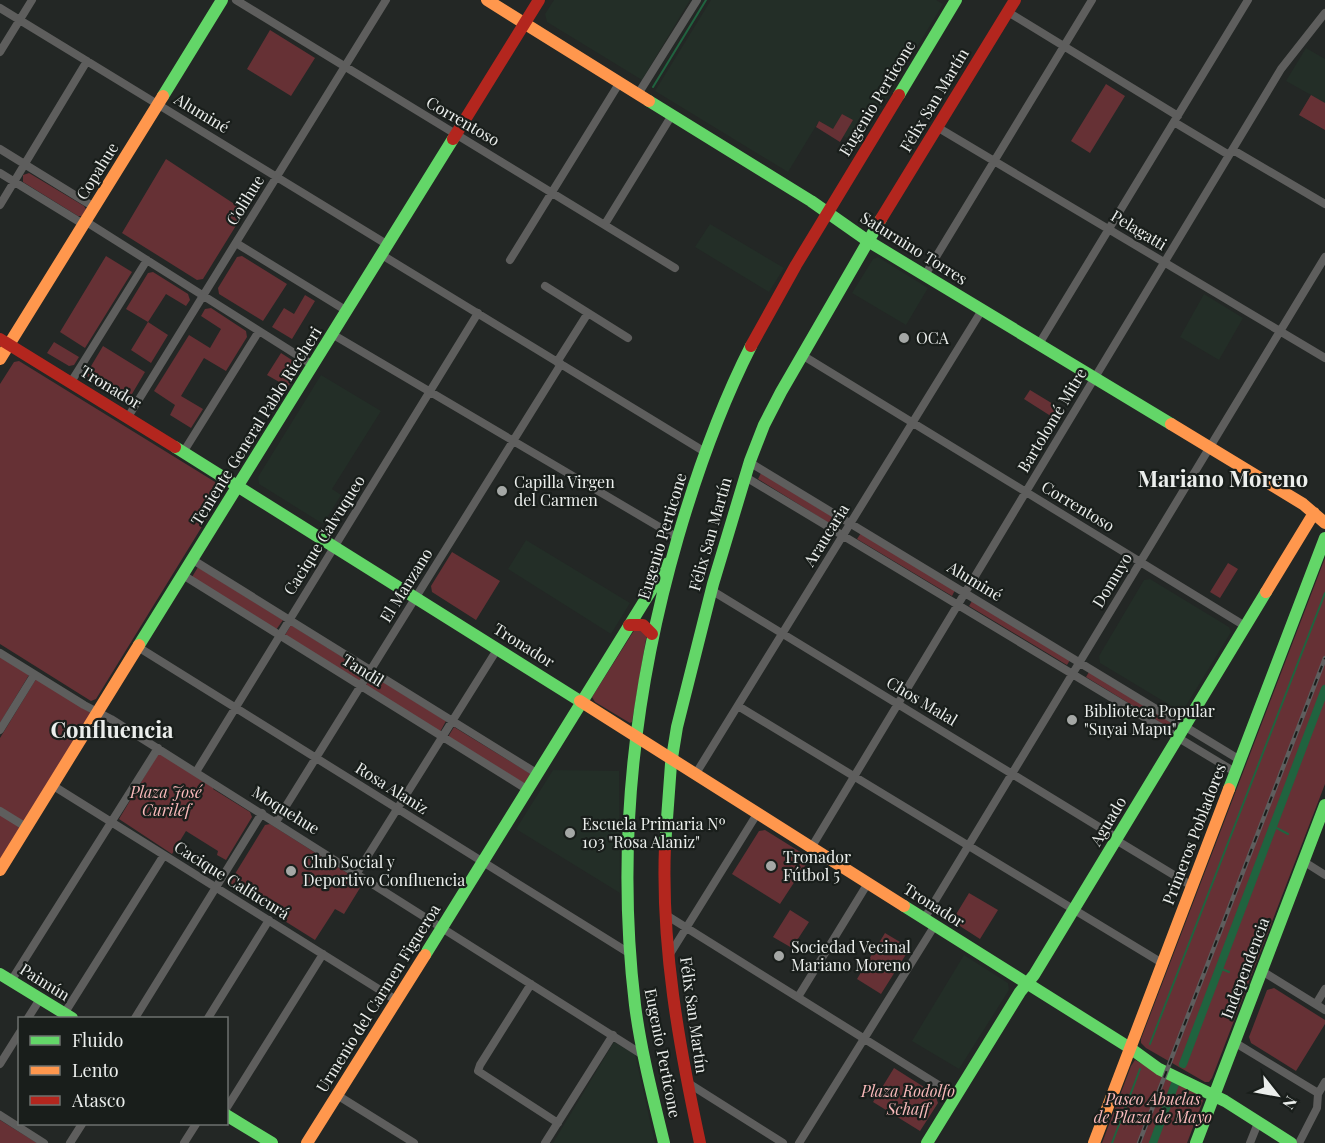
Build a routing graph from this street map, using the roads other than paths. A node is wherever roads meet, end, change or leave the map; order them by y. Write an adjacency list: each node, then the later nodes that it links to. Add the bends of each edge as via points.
1 (32, 0): 15 (street)
2 (222, 0): 23 (main road, Copahue)
3 (236, 0): 20 (street, Correntoso)
4 (387, 0): 20 (street, Colihue)
5 (487, 0): 16 (main road, Saturnino Torres)
6 (539, 0): 16 (main road, Teniente General Pablo Riccheri)
7 (697, 0): 22 (street)
8 (956, 0): 39 (main road, Eugenio Perticone)
9 (1015, 0): 13 (main road, Félix San Martín)
10 (1092, 0): 17 (street)
11 (1248, 0): 25 (street)
12 (0, 8): 15 (street, Aluminé)
13 (1008, 12): 17 (street); 26 (main road, Félix San Martín)
14 (1324, 15): 29 (street, Bartolomé Mitre, via 1285,63)
15 (20, 20): 18 (street); 19 (street, Aluminé)
16 (525, 24): 21 (main road, Saturnino Torres); 27 (main road, Teniente General Pablo Riccheri)
17 (1064, 46): 25 (street); 30 (street)
18 (0, 52)
19 (87, 61): 23 (street, Aluminé); 31 (street)
20 (345, 67): 27 (street, Correntoso); 33 (street, Colihue)
21 (620, 82): 22 (main road, Saturnino Torres); 35 (street)
22 (638, 94): 24 (main road, Saturnino Torres)
23 (158, 104): 33 (street, Aluminé); 38 (main road, Copahue)
24 (672, 115): 39 (main road, Saturnino Torres); 41 (street)
25 (1176, 119): 29 (street); 42 (street)
26 (937, 127): 30 (street, Pelagatti); 43 (main road, Félix San Martín)
27 (456, 134): 35 (street, Correntoso); 45 (main road, Teniente General Pablo Riccheri)
28 (0, 149): 31 (street)
29 (1231, 152): 36 (street); 49 (street, Bartolomé Mitre)
30 (994, 161): 42 (street, Pelagatti); 51 (street)
31 (25, 164): 34 (street); 38 (street)
32 (0, 173): 34 (street)
33 (277, 177): 44 (street, Colihue); 45 (street, Aluminé)
34 (14, 182): 37 (street); 40 (street)
35 (552, 192): 41 (street, Correntoso); 48 (street)
36 (1325, 204)
37 (0, 205)
38 (94, 207): 40 (main road, Copahue)
39 (828, 211): 43 (main road, Saturnino Torres); 77 (main road, Eugenio Perticone, via 757,333)
40 (84, 223): 47 (street); 62 (main road, Copahue)
41 (605, 224): 50 (street, Correntoso)
42 (1109, 229): 49 (street, Pelagatti); 63 (street)
43 (868, 241): 51 (main road, Saturnino Torres); 64 (main road, Félix San Martín)
44 (236, 243): 53 (street, Colihue); 55 (street)
45 (385, 250): 55 (main road, Teniente General Pablo Riccheri); 56 (street, Aluminé)
46 (1325, 257): 59 (street, Domuyo)
47 (147, 260): 53 (street); 70 (street)
48 (510, 260)
49 (1164, 262): 59 (street, Pelagatti); 69 (street, Bartolomé Mitre)
50 (675, 268)
51 (925, 275): 54 (main road, Saturnino Torres)
52 (545, 286): 57 (street)
53 (203, 296): 58 (street); 72 (street, Colihue)
54 (982, 310): 63 (main road, Saturnino Torres); 73 (street, Araucaria)
55 (347, 311): 60 (main road, Teniente General Pablo Riccheri)
56 (478, 313): 67 (street, Aluminé); 71 (street, Cacique Calvuqueo)
57 (588, 313): 61 (street); 67 (street, El Manzano)
58 (259, 331): 68 (street); 76 (street)
59 (1280, 331): 65 (street, Pelagatti); 75 (street, Domuyo)
60 (333, 334): 68 (main road, Teniente General Pablo Riccheri); 71 (street)
61 (628, 338)
62 (4, 341): 66 (main road, Copahue); 70 (main road, Tronador)
63 (1039, 344): 69 (main road, Saturnino Torres)
64 (802, 355): 73 (street, Correntoso); 78 (main road, Félix San Martín)
65 (1325, 358)
66 (0, 359)
67 (559, 363): 74 (street, El Manzano); 77 (street, Aluminé)
68 (313, 365): 80 (main road, Teniente General Pablo Riccheri)
69 (1095, 378): 75 (main road, Saturnino Torres); 81 (street, Bartolomé Mitre)
70 (71, 382): 72 (main road, Tronador)
71 (430, 392): 74 (street); 88 (street, Cacique Calvuqueo)
72 (128, 417): 76 (main road, Tronador)
73 (913, 423): 81 (street, Correntoso); 84 (street, Araucaria)
74 (513, 441): 86 (street); 95 (street, El Manzano)
75 (1210, 448): 82 (main road, Saturnino Torres); 91 (street, Domuyo)
76 (184, 451): 80 (main road, Tronador)
77 (705, 452): 86 (main road, Eugenio Perticone)
78 (749, 462): 79 (main road, Félix San Martín); 84 (street, Aluminé)
79 (744, 476): 85 (street, Aluminé); 93 (main road, Félix San Martín)
80 (239, 485): 88 (main road, Tronador); 90 (main road, Teniente General Pablo Riccheri)
81 (1026, 492): 91 (street, Correntoso); 94 (street, Bartolomé Mitre)
82 (1314, 513): 83 (main road, Saturnino Torres); 99 (main road, Aguado)
83 (1325, 523)
84 (850, 524): 85 (street, Araucaria); 94 (street, Aluminé)
85 (843, 535): 96 (street, Aluminé); 101 (street, Araucaria)
86 (678, 538): 89 (main road, Eugenio Perticone)
87 (1325, 538): 125 (main road, Primeros Pobladores)
88 (335, 546): 95 (main road, Tronador); 97 (street, Cacique Calvuqueo)
89 (672, 557): 98 (main road, Urmenio del Carmen Figueroa); 100 (main road, Eugenio Perticone)
90 (193, 560): 92 (main road, Teniente General Pablo Riccheri); 97 (street, Tandil)
91 (1140, 562): 99 (street, Correntoso); 106 (street, Domuyo)
92 (183, 575): 102 (street, Tandil); 103 (main road, Teniente General Pablo Riccheri)
93 (711, 590): 101 (street, Chos Malal); 124 (main road, Félix San Martín)
94 (965, 593): 96 (street, Bartolomé Mitre); 106 (street, Aluminé)
95 (416, 597): 104 (main road, Tronador); 107 (street, El Manzano)
96 (958, 604): 108 (street, Aluminé); 112 (street, Bartolomé Mitre)
97 (290, 620): 102 (street, Cacique Calvuqueo); 107 (street, Tandil)
98 (629, 625): 100 (main road, via 642,624); 111 (main road, Urmenio del Carmen Figueroa)
99 (1245, 626): 117 (main road, Aguado)
100 (652, 634): 119 (main road, Eugenio Perticone)
101 (783, 634): 112 (street, Chos Malal); 113 (street, Araucaria)
102 (280, 636): 110 (street, Tandil); 114 (street, Cacique Calvuqueo)
103 (138, 647): 114 (street, Rosa Alaniz); 115 (main road, Teniente General Pablo Riccheri)
104 (498, 648): 111 (main road, Tronador); 116 (street)
105 (0, 653): 109 (street, Moquehue)
106 (1080, 663): 108 (street, Domuyo); 117 (street, Aluminé)
107 (370, 670): 110 (street, El Manzano); 116 (street, Tandil)
108 (1072, 674): 121 (street, Aluminé); 129 (street, Domuyo)
109 (34, 675): 115 (street, Moquehue); 118 (street)
110 (360, 686): 120 (street, Tandil); 123 (street, El Manzano)
111 (583, 702): 119 (main road, Tronador); 128 (main road, Urmenio del Carmen Figueroa)
112 (898, 704): 129 (street, Chos Malal); 131 (street, Bartolomé Mitre)
113 (738, 706): 130 (street, Araucaria); 131 (street)
114 (235, 708): 123 (street, Rosa Alaniz); 126 (street, Cacique Calvuqueo)
115 (98, 712): 122 (street, Moquehue); 132 (main road, Teniente General Pablo Riccheri)
116 (452, 721): 120 (street); 128 (street, Tandil)
117 (1185, 726): 121 (main road, Aguado); 125 (street, Aluminé)
118 (0, 730)
119 (634, 735): 124 (main road, Tronador); 160 (main road, Eugenio Perticone, via 628,814)
120 (442, 737): 133 (street, Tandil); 135 (street)
121 (1178, 738): 127 (street, Aluminé); 142 (main road, Aguado)
122 (158, 748): 126 (street, Moquehue); 139 (street)
123 (316, 758): 135 (street, Rosa Alaniz); 140 (street, El Manzano)
124 (671, 760): 130 (main road, Tronador); 155 (main road, Félix San Martín, via 665,849)
125 (1240, 760): 127 (main road, Primeros Pobladores)
126 (196, 772): 137 (street, Moquehue)
127 (1235, 772): 152 (main road, Primeros Pobladores)
128 (538, 774): 133 (main road, Urmenio del Carmen Figueroa)
129 (1012, 774): 142 (street, Chos Malal); 143 (street, Domuyo)
130 (695, 775): 138 (main road, Tronador)
131 (854, 776): 143 (street); 144 (street, Bartolomé Mitre)
132 (52, 785): 139 (street, Cacique Calfucurá); 141 (main road, Teniente General Pablo Riccheri)
133 (528, 790): 147 (main road, Urmenio del Carmen Figueroa)
134 (1325, 805): 146 (main road, Independencia)
135 (397, 808): 147 (street, Rosa Alaniz); 149 (street)
136 (0, 811): 141 (street)
137 (262, 813): 140 (street, Moquehue); 153 (street)
138 (757, 814): 144 (main road, Tronador); 158 (street)
139 (111, 822): 145 (street, Cacique Calfucurá); 166 (street)
140 (276, 822): 149 (street, Moquehue)
141 (26, 827): 148 (main road, Teniente General Pablo Riccheri)
142 (1117, 839): 152 (street, Chos Malal); 154 (main road, Aguado)
143 (969, 845): 154 (street); 157 (street, Domuyo)
144 (811, 848): 151 (main road, Tronador)
145 (164, 855): 153 (street, Cacique Calfucurá); 175 (street)
146 (1303, 861): 150 (street); 164 (main road, Independencia)
147 (483, 862): 159 (main road, Urmenio del Carmen Figueroa); 160 (street, Rosa Alaniz)
148 (0, 870)
149 (357, 873): 159 (street, Moquehue)
150 (1325, 875)
151 (868, 884): 157 (main road, Tronador); 170 (street)
152 (1192, 886): 163 (main road, Primeros Pobladores)
153 (216, 888): 156 (street, Cacique Calfucurá); 177 (street)
154 (1074, 909): 163 (street); 167 (main road, Aguado)
155 (666, 915): 158 (street); 162 (main road, Félix San Martín)
156 (269, 921): 161 (street, Cacique Calfucurá); 178 (street)
157 (930, 922): 167 (main road, Tronador); 181 (street, Domuyo)
158 (687, 927): 162 (street); 170 (street)
159 (442, 928): 168 (street, Moquehue); 172 (main road, Urmenio del Carmen Figueroa)
160 (631, 953): 184 (main road, Eugenio Perticone)
161 (322, 954): 172 (street, Cacique Calfucurá); 192 (street)
162 (669, 956): 187 (main road, Félix San Martín)
163 (1162, 963): 183 (main road, Primeros Pobladores)
164 (1262, 971): 173 (street); 182 (main road, Independencia)
165 (0, 974): 166 (main road, Paimún)
166 (11, 981): 171 (main road, Paimún)
167 (1027, 983): 183 (main road, Tronador); 191 (main road, Aguado)
168 (531, 984): 180 (street, Moquehue); 195 (street, via 478,1071)
169 (1325, 989): 173 (street)
170 (798, 997): 181 (street)
171 (40, 999): 175 (main road, Paimún); 176 (street)
172 (396, 1000): 189 (main road, Urmenio del Carmen Figueroa)
173 (1316, 1004): 174 (street)
174 (1325, 1010)
175 (68, 1016)
176 (29, 1017)
177 (136, 1017)
178 (209, 1017)
179 (18, 1035): 185 (street)
180 (613, 1035): 184 (street, Moquehue); 195 (street)
181 (864, 1039): 191 (street); 209 (street, Domuyo)
182 (1234, 1042): 188 (street); 190 (main road, Independencia)
183 (1130, 1048): 190 (main road, Tronador, via 1186,1083); 211 (main road, Primeros Pobladores)
184 (644, 1055): 206 (main road, Eugenio Perticone)
185 (0, 1064)
186 (1325, 1082): 188 (street)
187 (688, 1083): 207 (main road, Félix San Martín); 208 (street)
188 (1318, 1093): 215 (street, via 1318,1106)
189 (337, 1095): 203 (main road, Urmenio del Carmen Figueroa); 204 (street)
190 (1214, 1095): 196 (main road, Tronador); 212 (main road, Independencia)
191 (956, 1096): 210 (main road, Aguado)
192 (228, 1105)
193 (0, 1115): 199 (street)
194 (228, 1115): 202 (main road)
195 (558, 1123): 205 (street)
196 (1258, 1123): 213 (street); 214 (main road, Tronador)
197 (81, 1125): 200 (street)
198 (195, 1125): 201 (street)
199 (44, 1143)
200 (70, 1143)
201 (184, 1143)
202 (272, 1143)
203 (307, 1143)
204 (414, 1143)
205 (545, 1143)
206 (664, 1143)
207 (700, 1143)
208 (783, 1143)
209 (799, 1143)
210 (927, 1143)
211 (1094, 1143)
212 (1196, 1143)
213 (1250, 1143)
214 (1291, 1143)
215 (1299, 1143)

